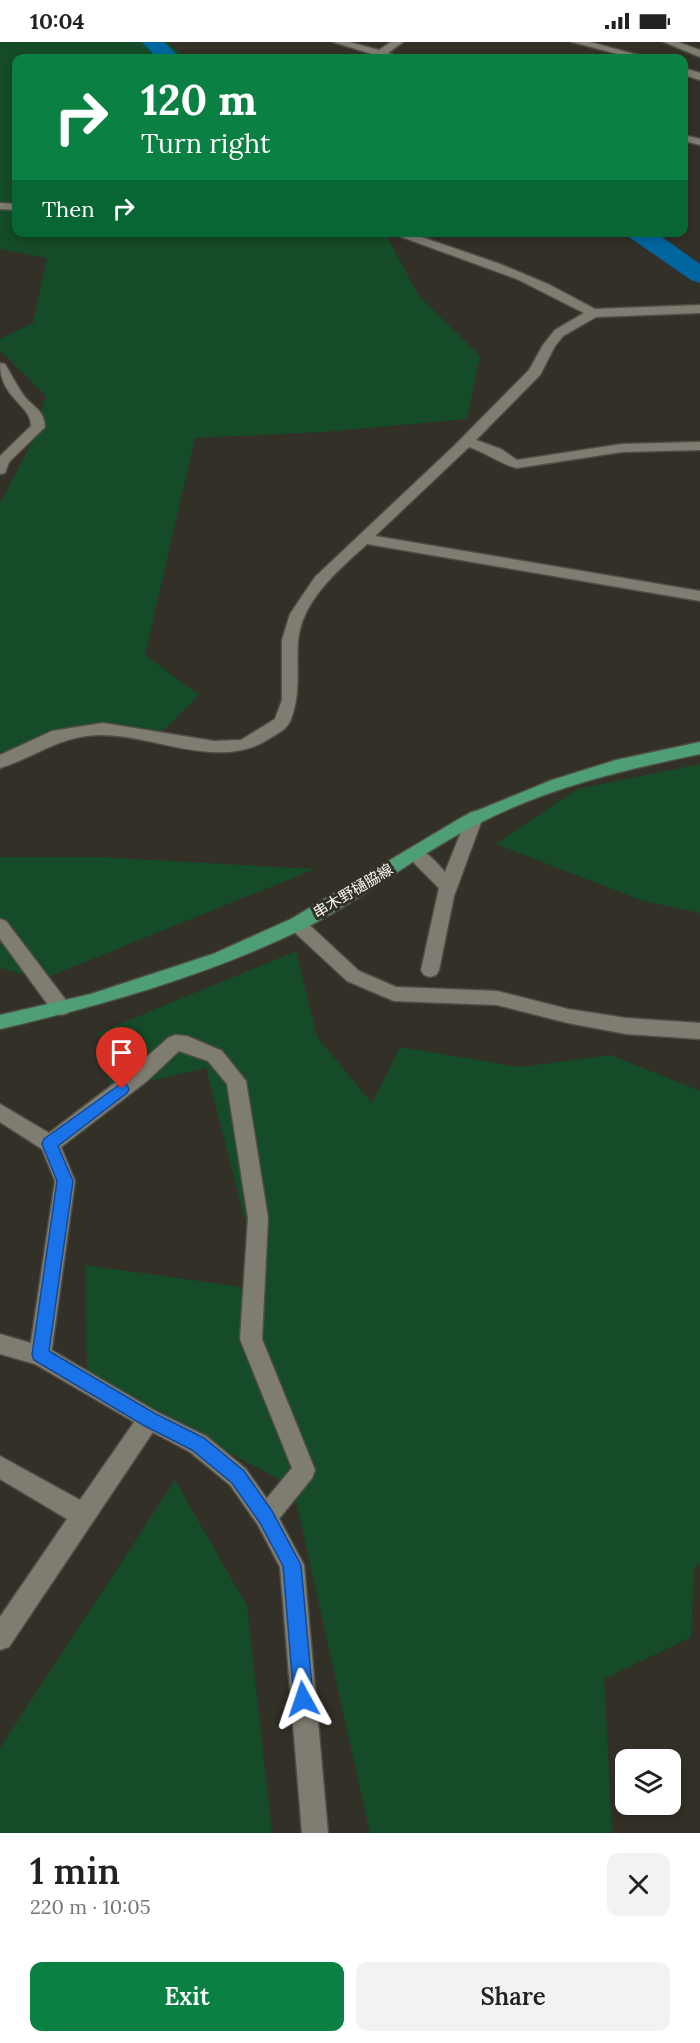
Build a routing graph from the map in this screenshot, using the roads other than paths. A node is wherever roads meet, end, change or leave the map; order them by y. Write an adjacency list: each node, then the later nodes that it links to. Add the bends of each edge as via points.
1 (338, 42): 5 (street)
2 (398, 42): 6 (street)
3 (577, 42): 7 (street)
4 (669, 42): 8 (street)
5 (371, 54)
6 (379, 54)
7 (627, 54)
8 (700, 54)
9 (409, 237): 11 (street, via 464,254 562,294)
10 (700, 309): 11 (street)
11 (593, 313): 13 (street, via 559,333 535,372)
12 (0, 367): 15 (street, via 19,398 39,416 38,427 3,461)
13 (467, 441): 14 (street, via 517,464 622,448); 16 (street)
14 (700, 446)
15 (0, 470)
16 (366, 538): 17 (street); 19 (street, via 320,580 298,614 290,640 290,700 282,722 264,735 244,746 214,747 103,729 58,735)
17 (700, 596)
18 (700, 748): 20 (main road, 串木野樋脇線, via 616,766)
19 (0, 762)
20 (475, 817): 21 (main road, 串木野樋脇線); 22 (street)
21 (414, 854): 22 (street); 23 (main road, 串木野樋脇線)
22 (448, 888): 25 (street)
23 (297, 924): 26 (main road, 串木野樋脇線, via 219,959); 28 (street, via 353,976 394,994 497,998 626,1026)
24 (0, 926): 26 (street)
25 (430, 970)
26 (61, 1008): 27 (main road, 串木野樋脇線)
27 (0, 1022)
28 (700, 1030)
29 (0, 1112): 30 (street)
30 (50, 1144): 32 (street, via 65,1181); 36 (street, via 175,1043 188,1044 215,1056 236,1081 258,1218 251,1339 304,1470)
31 (0, 1344): 32 (street)
32 (40, 1355): 33 (street)
33 (148, 1419): 35 (street); 36 (street, via 198,1444 238,1477)
34 (0, 1467): 35 (street)
35 (83, 1515): 37 (street)
36 (266, 1517): 38 (street, via 292,1565)
37 (0, 1638)
38 (315, 1833)

